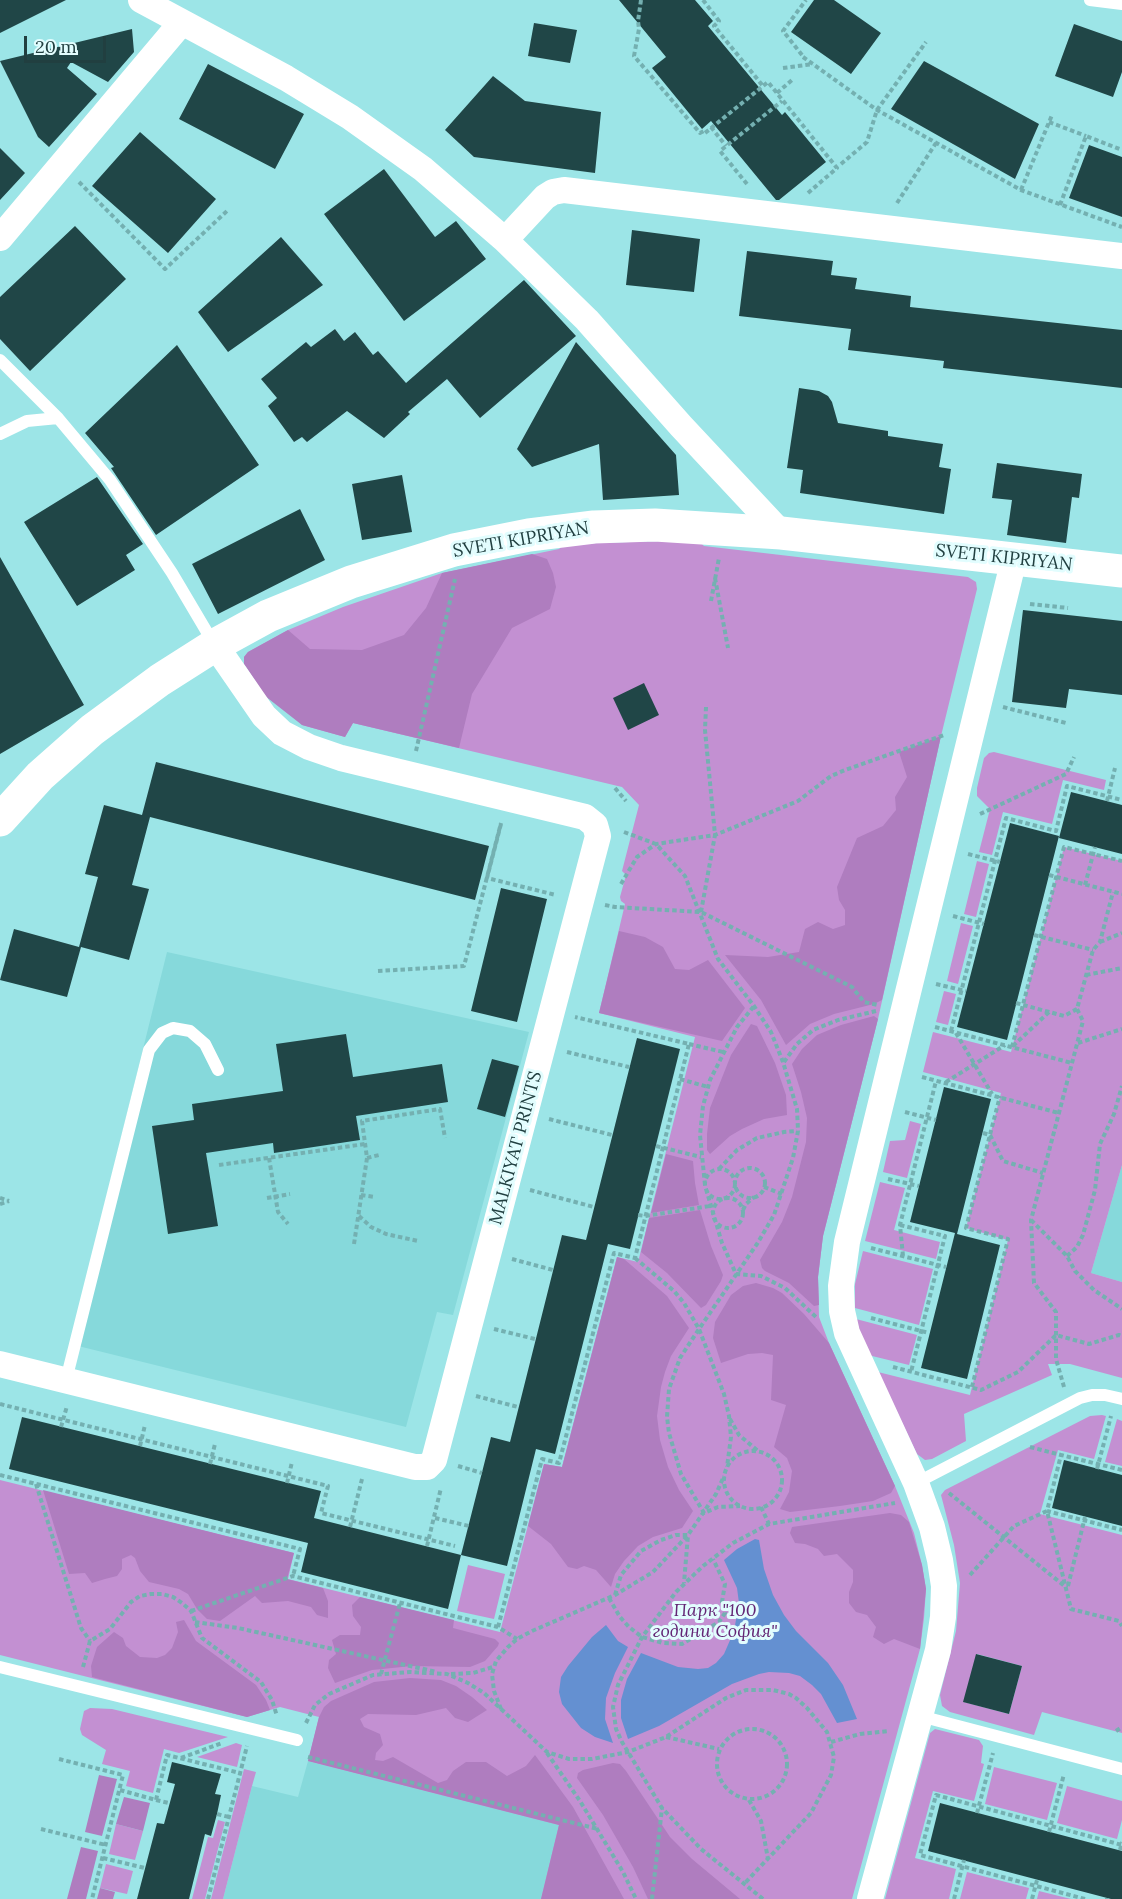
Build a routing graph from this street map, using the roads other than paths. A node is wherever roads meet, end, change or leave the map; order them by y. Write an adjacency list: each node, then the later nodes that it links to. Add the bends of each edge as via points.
1 (141, 0): 4 (street)
2 (1090, 0): 3 (lane)
3 (1122, 4)
4 (182, 22): 5 (street); 6 (street, via 350,117 423,169)
5 (0, 238)
6 (505, 240): 7 (street, via 545,197 564,190); 11 (street, via 587,320)
7 (1122, 256)
8 (0, 360): 9 (lane)
9 (58, 418): 10 (lane, via 27,421); 14 (lane, via 110,480)
10 (0, 434)
11 (781, 533): 12 (street, SVETI KIPRIYAN); 14 (street, SVETI KIPRIYAN, via 655,525 529,535 454,550 351,582 268,616)
12 (1014, 559): 13 (street, SVETI KIPRIYAN); 20 (street, via 832,1317 847,1333)
13 (1122, 571)
14 (214, 645): 15 (street, SVETI KIPRIYAN, via 92,730 40,776); 18 (street, MALKIYAT PRINTS, via 264,716 282,733 309,747 585,817 595,825 598,836 434,1460 427,1467 415,1467)
15 (0, 820)
16 (218, 1070): 18 (lane, via 205,1044 190,1031 173,1028 162,1033 149,1050)
17 (0, 1364): 18 (street, MALKIYAT PRINTS)
18 (66, 1380)
19 (1119, 1398): 20 (lane, via 1092,1395 1068,1403)
20 (909, 1492): 22 (street, via 932,1527 944,1586 938,1650)
21 (0, 1667): 23 (lane)
22 (920, 1716): 24 (lane); 25 (street)
23 (297, 1740)
24 (1122, 1769)
25 (870, 1899)

